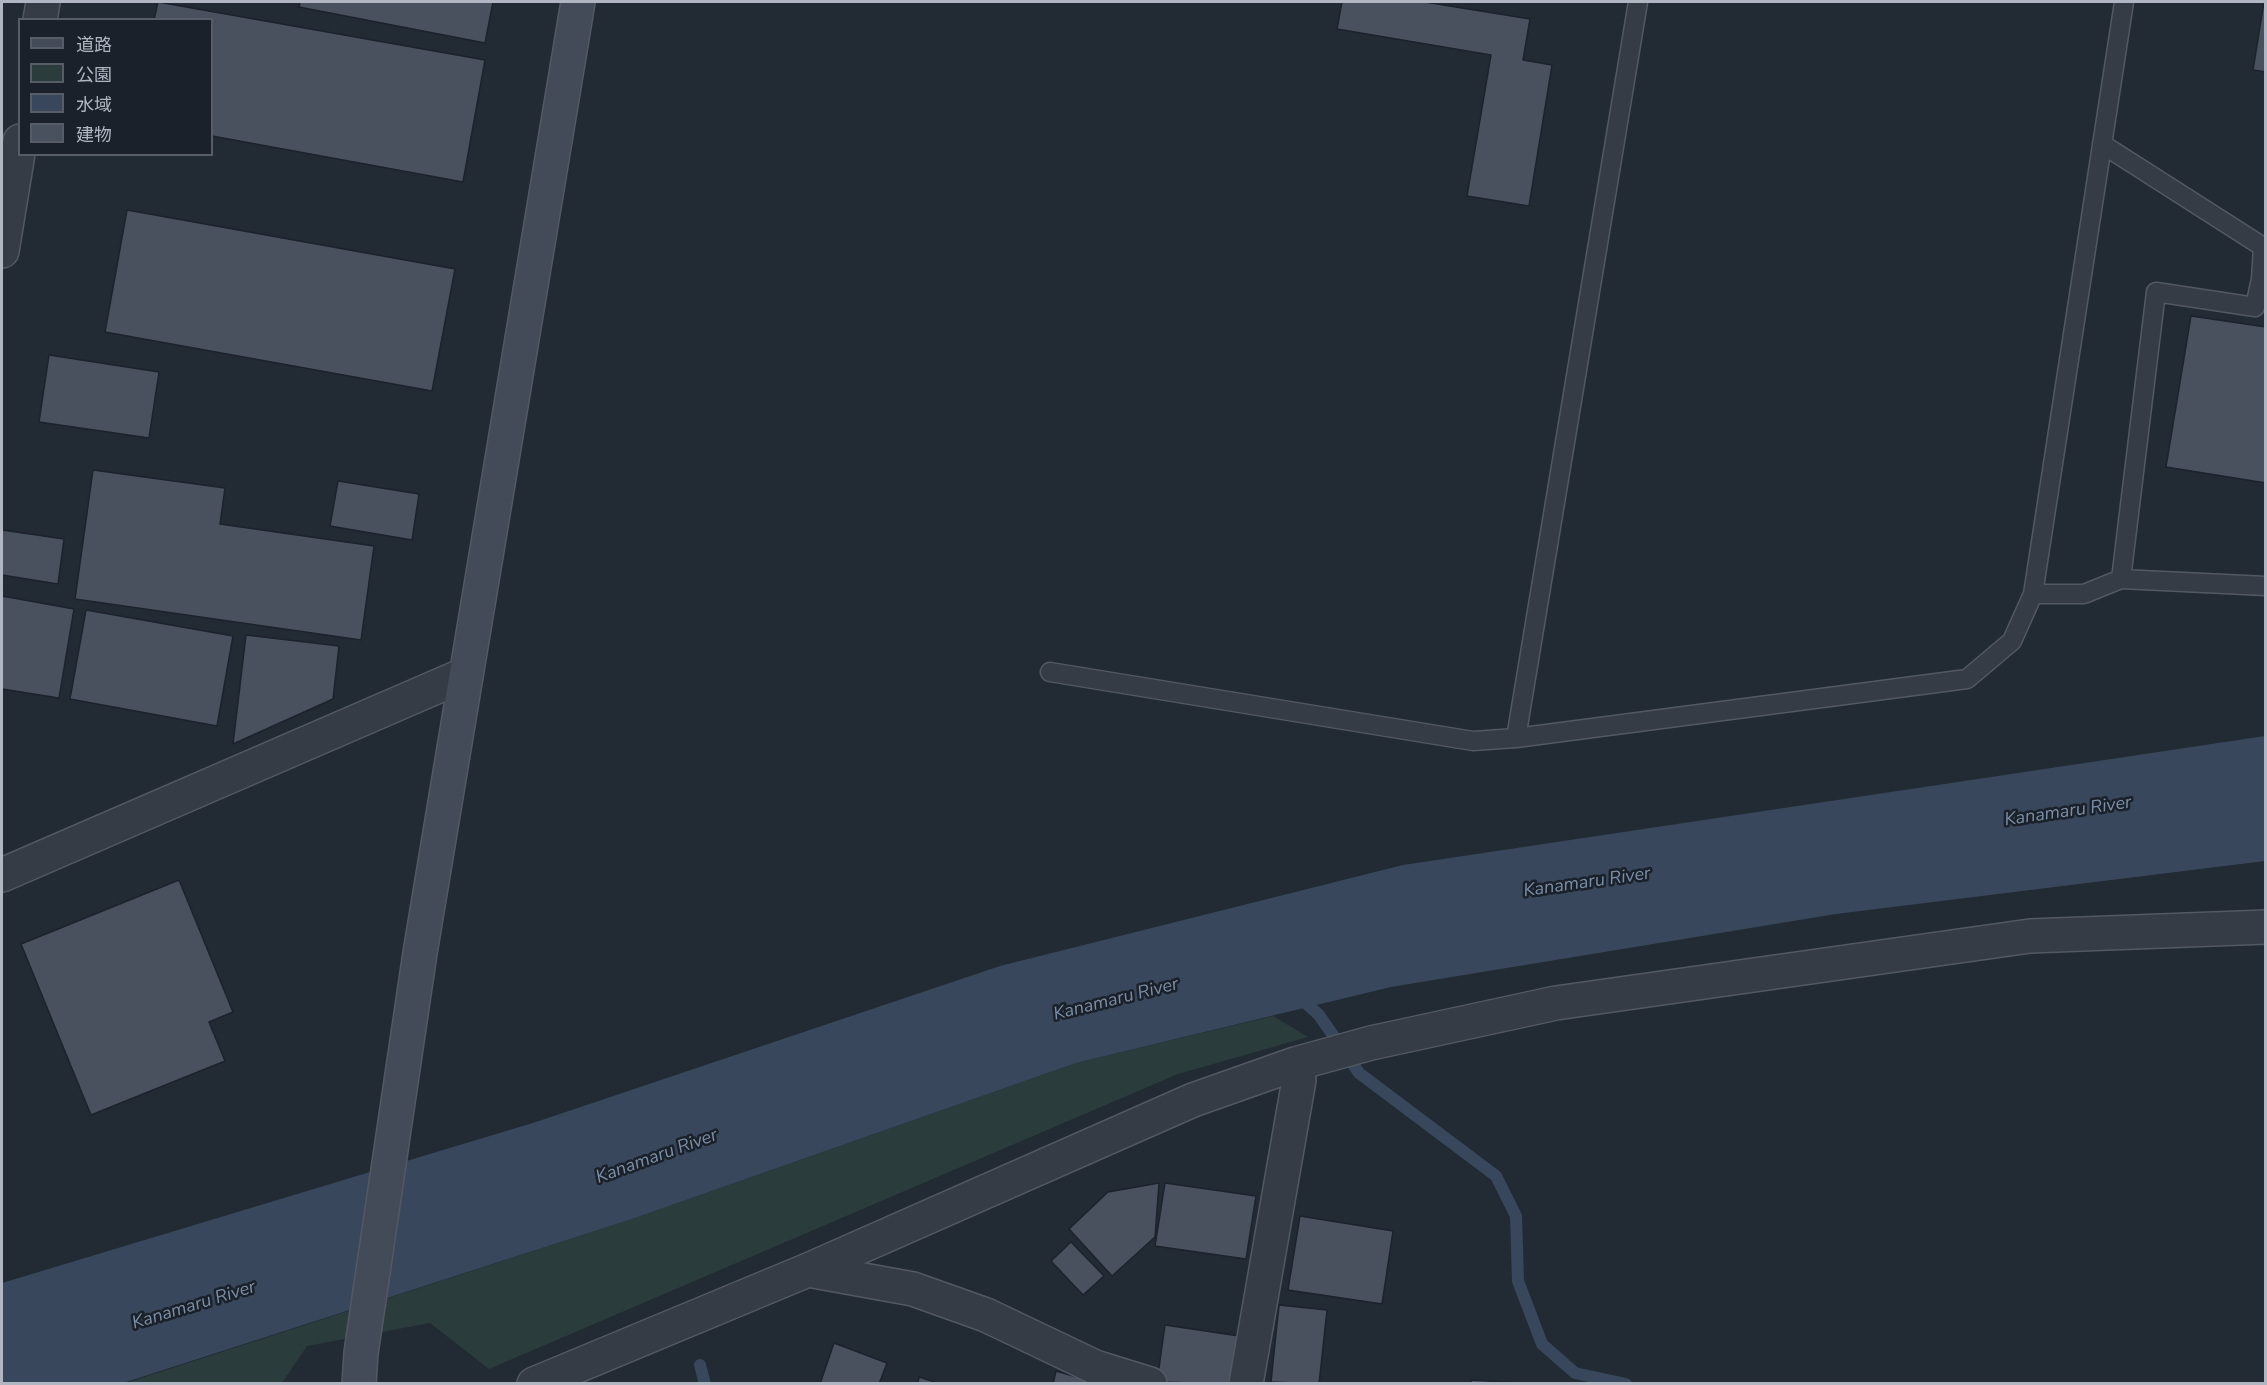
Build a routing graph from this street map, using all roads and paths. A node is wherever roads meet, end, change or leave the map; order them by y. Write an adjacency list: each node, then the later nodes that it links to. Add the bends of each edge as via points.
1 (43, 2): 5 (street)
2 (578, 2): 14 (street)
3 (1638, 2): 15 (lane)
4 (2124, 2): 6 (lane)
5 (40, 18)
6 (2102, 144): 9 (lane, via 2264,247); 12 (lane)
7 (18, 153): 8 (street)
8 (2, 251)
9 (2263, 280): 10 (lane, via 2255,307 2156,292)
10 (2121, 579): 11 (lane); 12 (lane, via 2084,594)
11 (2265, 586)
12 (2033, 594): 15 (lane, via 2012,641 1967,679)
13 (1050, 672): 15 (lane, via 1473,741)
14 (466, 674): 16 (street); 20 (street, via 420,954)
15 (1516, 738)
16 (2, 875)
17 (2265, 927): 18 (street, via 2030,936 1556,1002)
18 (1307, 1061): 19 (street, via 1193,1100); 23 (street, via 1299,1080)
19 (808, 1270): 21 (street); 22 (street, via 913,1289 986,1315 1095,1367)
20 (360, 1368)
21 (534, 1383)
22 (1150, 1383)
23 (1246, 1383)

